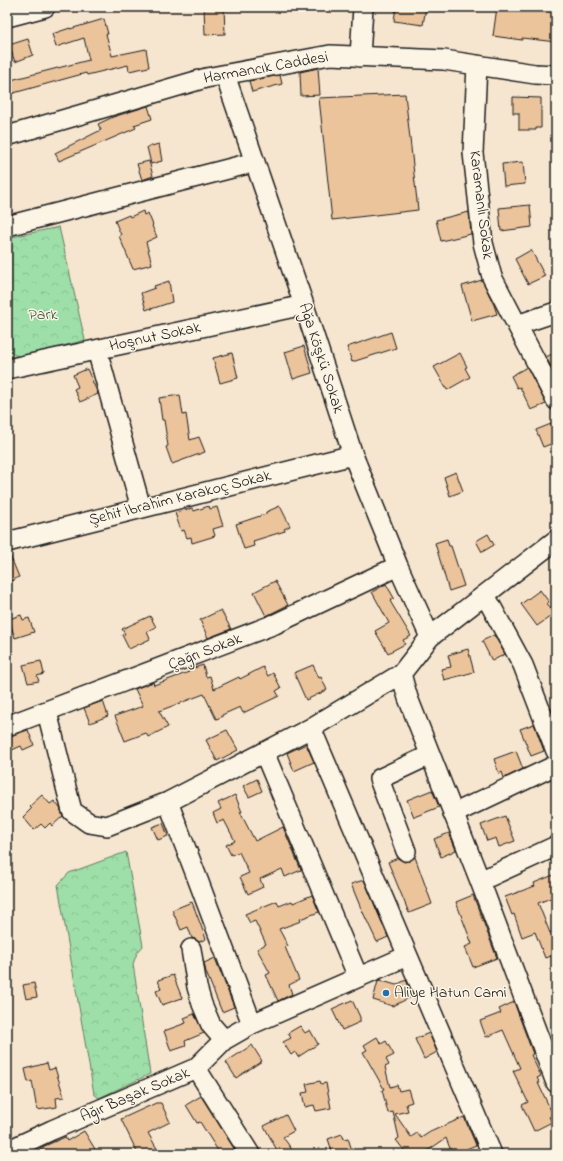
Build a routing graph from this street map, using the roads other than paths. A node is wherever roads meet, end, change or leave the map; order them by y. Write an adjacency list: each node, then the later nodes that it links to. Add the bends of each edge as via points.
1 (45, 7): 3 (street)
2 (363, 7): 4 (street)
3 (7, 17)
4 (360, 57): 5 (street, Harmancık Caddesi, via 444,60); 6 (street, Harmancık Caddesi, via 330,55)
5 (476, 65): 7 (street, Harmancık Caddesi); 13 (street, Karamanlı Sokak, via 473,153 483,243 492,277)
6 (225, 75): 8 (street, Harmancık Caddesi, via 206,78); 9 (street, Ağa Köşkü Sokak)
7 (556, 75)
8 (7, 136)
9 (255, 162): 10 (street); 11 (street, Ağa Köşkü Sokak)
10 (7, 226)
11 (304, 305): 14 (street, Hoşnut Sokak); 17 (street, Ağa Köşkü Sokak)
12 (556, 312): 13 (street)
13 (517, 325): 16 (street, Karamanlı Sokak)
14 (97, 350): 15 (street, Hoşnut Sokak); 18 (street)
15 (7, 369)
16 (556, 400)
17 (353, 455): 18 (street, Şehit İbrahim Karakoç Sokak); 21 (street, Ağa Köşkü Sokak)
18 (141, 508): 20 (street, Şehit İbrahim Karakoç Sokak)
19 (556, 540): 22 (street)
20 (7, 542)
21 (398, 566): 23 (street, Ağa Köşkü Sokak); 25 (street, Çağrı Sokak, via 276,624)
22 (485, 595): 23 (street); 28 (street, via 523,665)
23 (430, 637): 24 (street)
24 (401, 674): 27 (street); 30 (street)
25 (47, 712): 26 (street, Çağrı Sokak); 32 (street, via 72,811 89,823 107,826)
26 (7, 726)
27 (311, 728): 29 (street); 38 (street)
28 (556, 751)
29 (264, 752): 32 (street); 39 (street)
30 (430, 755): 33 (street); 35 (street, via 379,779)
31 (556, 767): 33 (street)
32 (168, 802): 40 (street)
33 (453, 814): 36 (street)
34 (556, 846): 36 (street)
35 (406, 851)
36 (480, 881): 42 (street)
37 (191, 949): 41 (street, via 202,1004 211,1025)
38 (407, 956): 39 (street, Ağır Başak Sokak); 47 (street)
39 (358, 977): 40 (street, Ağır Başak Sokak)
40 (252, 1024): 41 (street, Ağır Başak Sokak)
41 (224, 1040): 43 (street, Ağır Başak Sokak)
42 (549, 1045): 44 (street)
43 (196, 1068): 45 (street, Ağır Başak Sokak); 46 (street)
44 (556, 1083)
45 (7, 1151)
46 (250, 1154)
47 (492, 1154)

